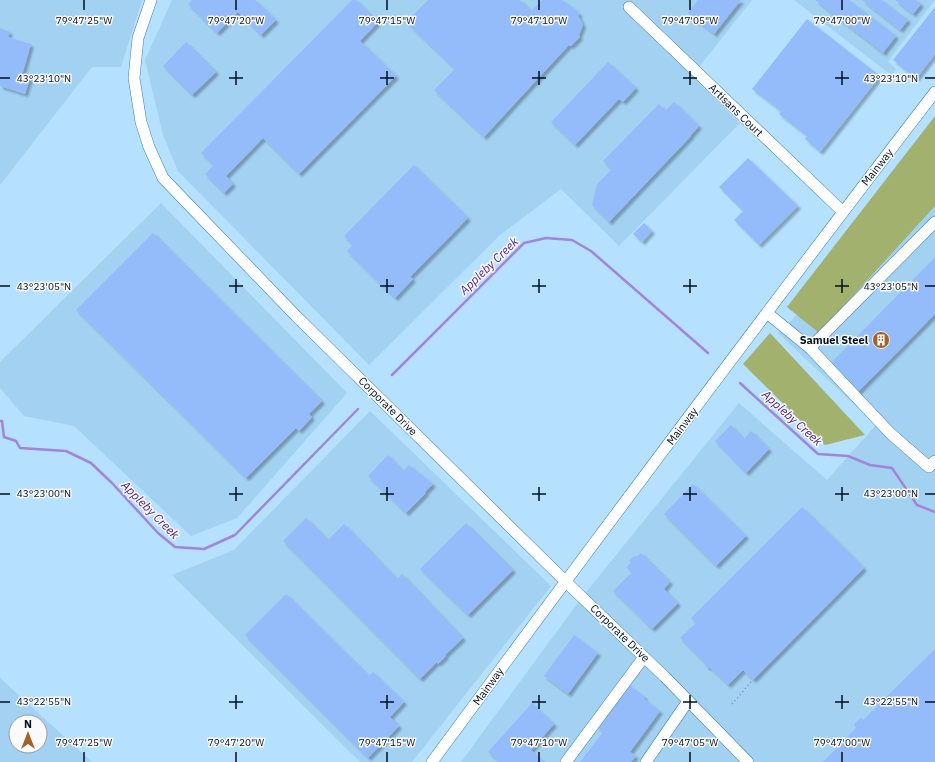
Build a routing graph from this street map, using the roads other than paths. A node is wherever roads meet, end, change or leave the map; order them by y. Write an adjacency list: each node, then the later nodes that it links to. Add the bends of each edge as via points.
1 (151, 0): 9 (street, Corporate Drive, via 138,38 134,78 141,122 163,178 296,316)
2 (629, 7): 4 (street, Artisans Court)
3 (935, 92): 4 (street, Mainway)
4 (843, 212): 6 (street, Mainway)
5 (935, 222): 7 (street)
6 (767, 312): 7 (street); 9 (street, Mainway)
7 (810, 348): 8 (street, via 890,433 929,467)
8 (935, 461)
9 (565, 581): 10 (street, Corporate Drive); 12 (street, Mainway)
10 (644, 657): 11 (street, Corporate Drive); 13 (street)
11 (688, 701): 14 (street); 15 (street, Corporate Drive)
12 (432, 762)
13 (566, 762)
14 (646, 762)
15 (748, 762)

